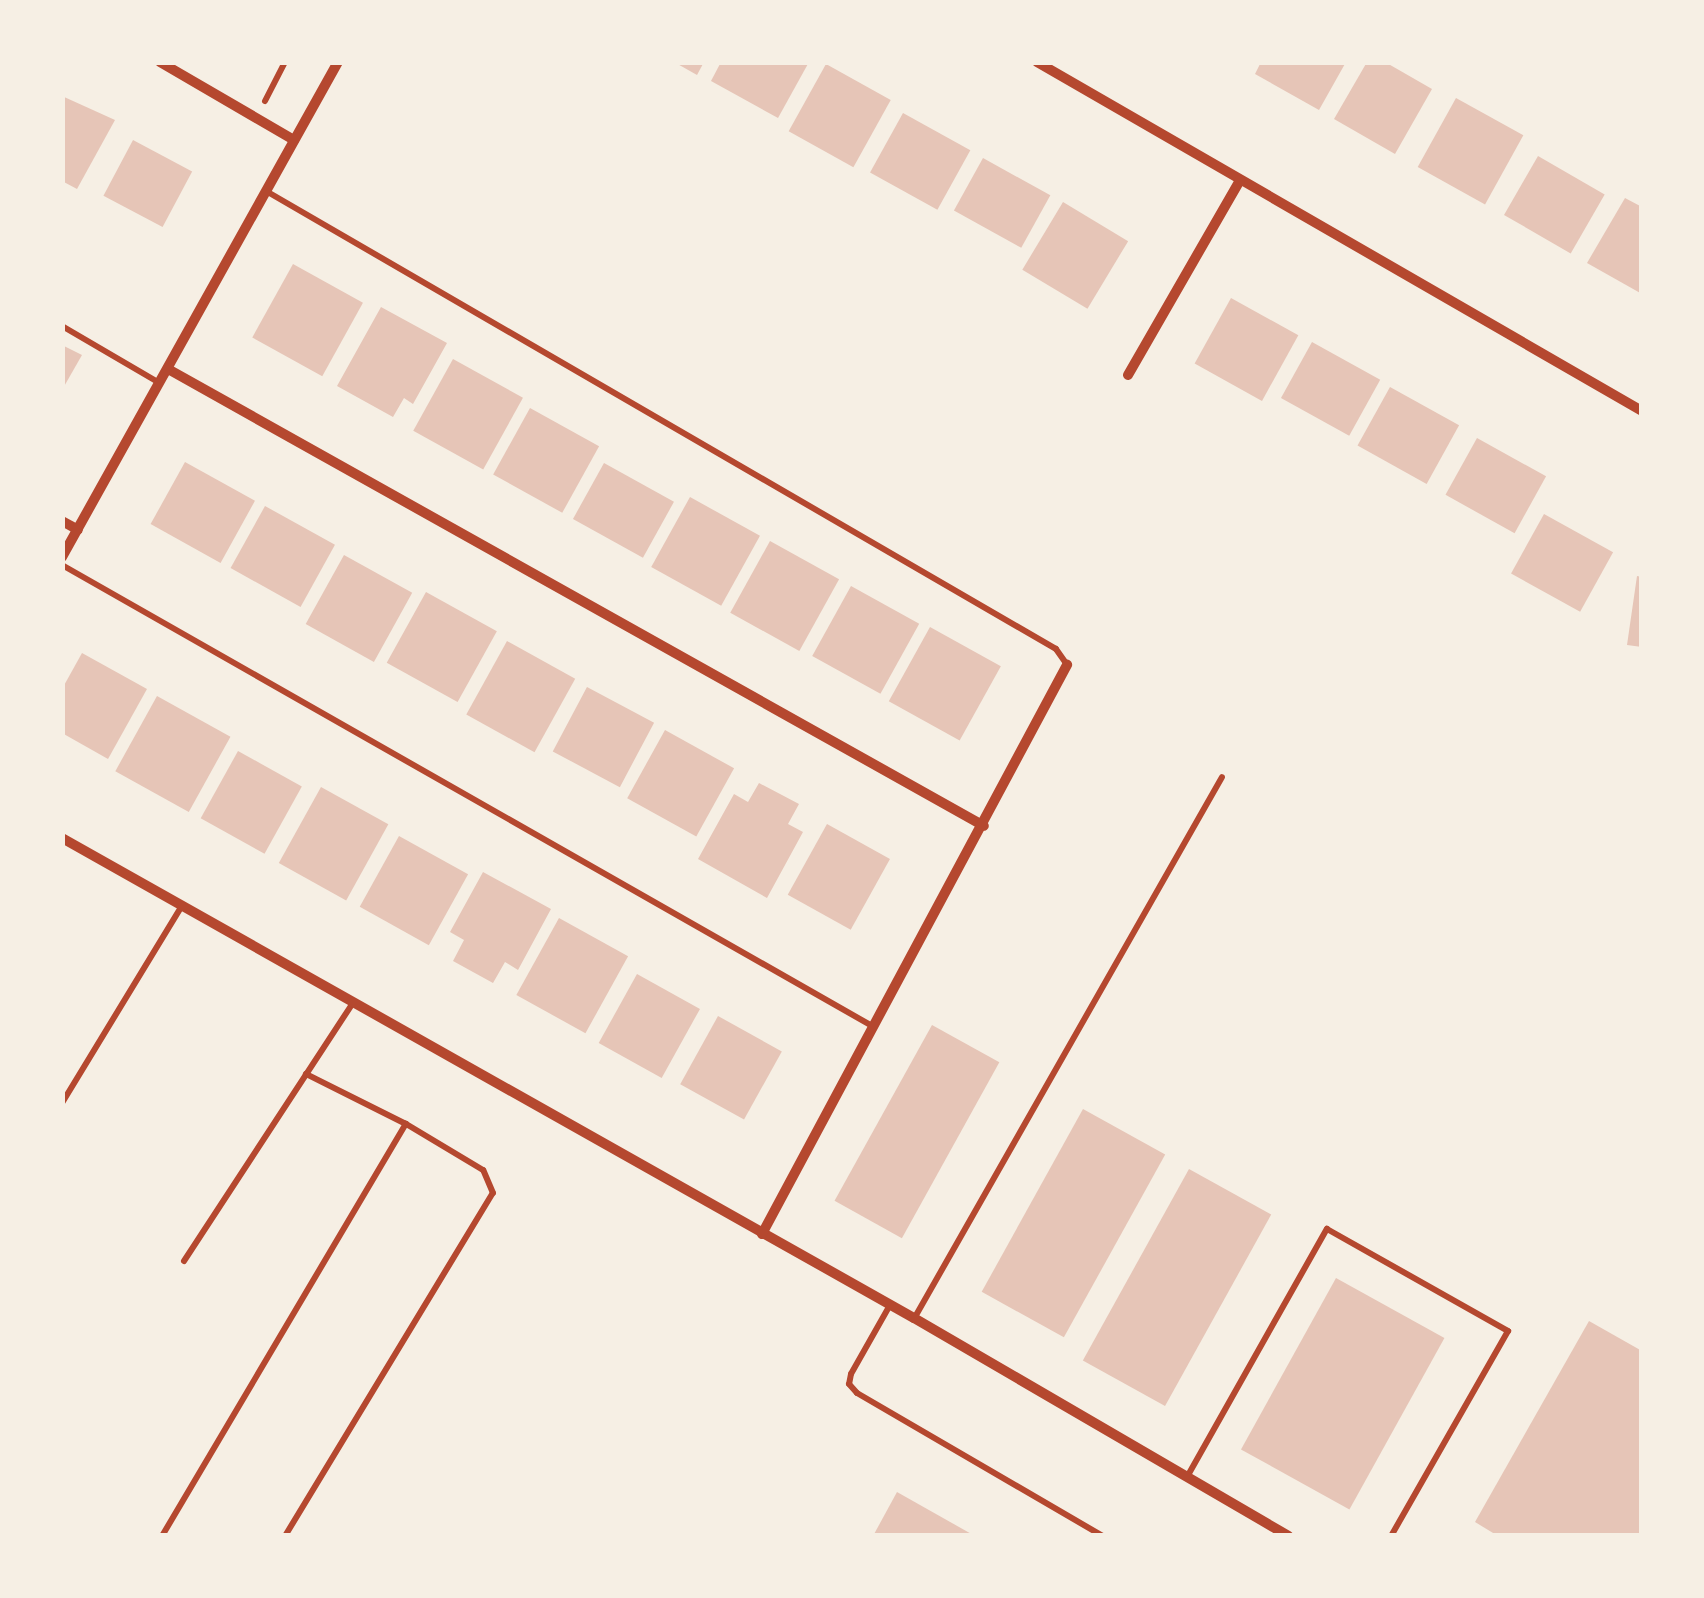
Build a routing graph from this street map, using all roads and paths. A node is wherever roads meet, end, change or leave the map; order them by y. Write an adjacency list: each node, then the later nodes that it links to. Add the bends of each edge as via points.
1 (160, 62): 5 (street)
2 (285, 62): 5 (path)
3 (338, 62): 6 (street)
4 (1037, 62): 7 (street)
5 (256, 118): 6 (street)
6 (294, 140): 8 (street)
7 (1240, 180): 11 (street); 13 (street)
8 (266, 191): 10 (street); 18 (lane, via 1056,649)
9 (62, 326): 12 (lane)
10 (168, 369): 12 (street); 20 (street)
11 (1128, 374)
12 (160, 383): 15 (street)
13 (1642, 411)
14 (62, 521): 15 (street)
15 (78, 530): 16 (street)
16 (62, 557)
17 (62, 565): 24 (lane)
18 (1066, 665): 20 (street)
19 (1222, 776): 31 (lane)
20 (984, 826): 24 (street)
21 (62, 838): 22 (street)
22 (182, 906): 23 (street); 26 (lane)
23 (353, 1002): 25 (lane); 28 (street)
24 (874, 1027): 28 (street)
25 (306, 1074): 27 (lane); 29 (lane)
26 (62, 1103)
27 (406, 1124): 33 (lane); 34 (lane, via 483,1170 493,1193)
28 (762, 1234): 30 (street)
29 (184, 1262)
30 (890, 1305): 31 (street); 35 (lane, via 851,1374 856,1393)
31 (914, 1318): 32 (street)
32 (1187, 1477): 36 (street); 37 (lane, via 1327,1229 1508,1331)
33 (162, 1536)
34 (284, 1536)
35 (1104, 1536)
36 (1288, 1536)
37 (1391, 1536)

